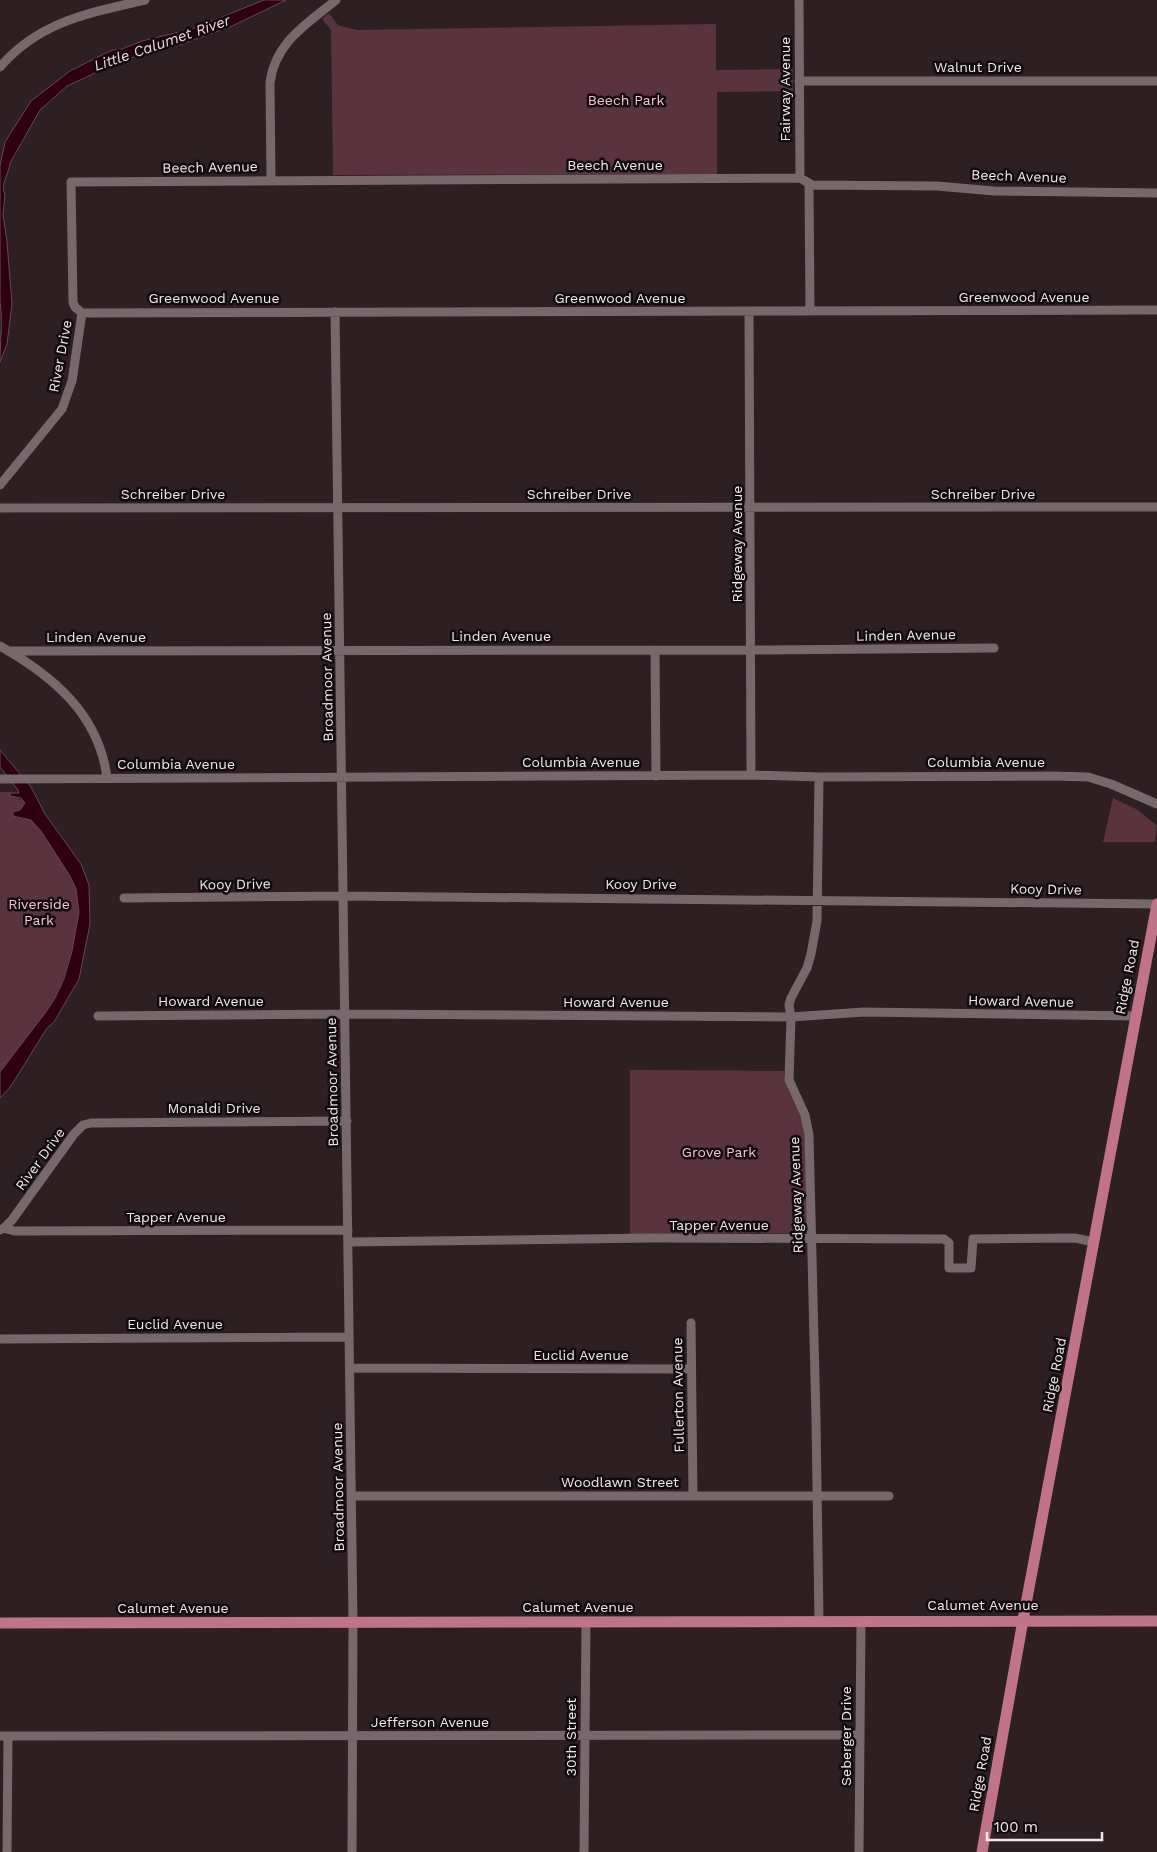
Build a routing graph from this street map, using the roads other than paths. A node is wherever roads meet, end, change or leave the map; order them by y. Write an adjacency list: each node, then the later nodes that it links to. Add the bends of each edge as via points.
1 (145, 0): 4 (street, via 81,15 48,28 18,48)
2 (336, 0): 8 (street, via 295,33 276,57 272,68)
3 (799, 0): 5 (street, Fairway Avenue)
4 (0, 67)
5 (799, 81): 6 (street, Walnut Drive); 7 (street, Fairway Avenue)
6 (1157, 81)
7 (800, 178): 8 (street, Beech Avenue); 10 (street, Beech Avenue)
8 (271, 180): 9 (street, Beech Avenue)
9 (71, 182): 16 (street, River Drive, via 73,302)
10 (809, 183): 11 (street, Beech Avenue, via 938,186 994,191); 13 (street)
11 (1157, 193)
12 (1157, 310): 13 (street, Greenwood Avenue)
13 (810, 311): 15 (street, Greenwood Avenue)
14 (336, 312): 15 (street, Greenwood Avenue); 16 (street, Greenwood Avenue); 18 (street, Broadmoor Avenue)
15 (749, 312): 21 (street, Ridgeway Avenue)
16 (82, 313): 17 (street, River Drive, via 72,381 62,410)
17 (0, 485)
18 (339, 507): 20 (street, Schreiber Drive); 21 (street, Schreiber Drive); 24 (street, Broadmoor Avenue)
19 (1157, 507): 21 (street, Schreiber Drive)
20 (0, 508)
21 (751, 508): 26 (street, Ridgeway Avenue)
22 (4, 648): 24 (street, Linden Avenue); 31 (street, via 49,678 78,708 96,737 106,763)
23 (994, 648): 26 (street, Linden Avenue)
24 (340, 650): 25 (street, Linden Avenue); 29 (street, Broadmoor Avenue)
25 (655, 650): 26 (street, Linden Avenue); 28 (street)
26 (751, 650): 27 (street, Ridgeway Avenue)
27 (752, 775): 28 (street, Columbia Avenue); 30 (street, Columbia Avenue)
28 (656, 776): 29 (street, Columbia Avenue)
29 (342, 777): 31 (street, Columbia Avenue); 34 (street, Broadmoor Avenue)
30 (819, 777): 33 (street, Columbia Avenue, via 1088,777); 36 (street, Ridgeway Avenue)
31 (107, 778): 32 (street, Columbia Avenue)
32 (0, 779)
33 (1157, 804)
34 (344, 896): 35 (street, Kooy Drive); 36 (street, Kooy Drive); 38 (street, Broadmoor Avenue)
35 (124, 898)
36 (817, 899): 37 (street, Kooy Drive); 41 (street, Ridgeway Avenue, via 812,954 791,998)
37 (1157, 904): 40 (main road, Ridge Road)
38 (345, 1014): 39 (street, Howard Avenue); 41 (street, Howard Avenue); 42 (street, Broadmoor Avenue)
39 (98, 1016)
40 (1135, 1016): 41 (street, Howard Avenue, via 864,1012); 48 (main road, Ridge Road)
41 (791, 1017): 46 (street, Ridgeway Avenue, via 788,1080 809,1135)
42 (346, 1121): 43 (street, Monaldi Drive); 45 (street, Broadmoor Avenue)
43 (83, 1125): 44 (street, River Drive, via 18,1213)
44 (2, 1229): 45 (street, Tapper Avenue)
45 (348, 1230): 47 (street, Broadmoor Avenue)
46 (811, 1239): 47 (street, Tapper Avenue); 48 (street, Tapper Avenue, via 944,1239 949,1243 949,1268 972,1268 973,1239 1075,1238); 56 (street, Ridgeway Avenue)
47 (348, 1242): 50 (street, Broadmoor Avenue)
48 (1094, 1242): 58 (main road, Ridge Road)
49 (691, 1323): 53 (street, Fullerton Avenue)
50 (349, 1337): 51 (street, Euclid Avenue); 52 (street, Broadmoor Avenue)
51 (0, 1339)
52 (350, 1368): 53 (street, Euclid Avenue); 54 (street, Broadmoor Avenue)
53 (692, 1369): 55 (street, Fullerton Avenue)
54 (352, 1496): 55 (street, Woodlawn Street); 62 (street, Broadmoor Avenue)
55 (693, 1496): 56 (street, Woodlawn Street)
56 (818, 1496): 57 (street, Woodlawn Street); 59 (street, Ridgeway Avenue)
57 (889, 1496)
58 (1022, 1620): 60 (main road, Calumet Avenue); 61 (main road, Calumet Avenue); 73 (main road, Ridge Road)
59 (819, 1621): 60 (main road, Calumet Avenue); 63 (main road, Calumet Avenue)
60 (861, 1621): 66 (street, Seberger Drive)
61 (1157, 1621)
62 (353, 1622): 63 (main road, Calumet Avenue); 64 (main road, Calumet Avenue); 68 (street, Broadmoor Avenue)
63 (586, 1622): 65 (street, 30th Street)
64 (0, 1623)
65 (585, 1735): 66 (street, Jefferson Avenue); 68 (street, Jefferson Avenue); 71 (street, 30th Street)
66 (860, 1735): 72 (street, Seberger Drive)
67 (4, 1736): 68 (street, Jefferson Avenue); 69 (street)
68 (353, 1736): 70 (street, Broadmoor Avenue)
69 (7, 1852)
70 (352, 1852)
71 (584, 1852)
72 (859, 1852)
73 (982, 1852)

